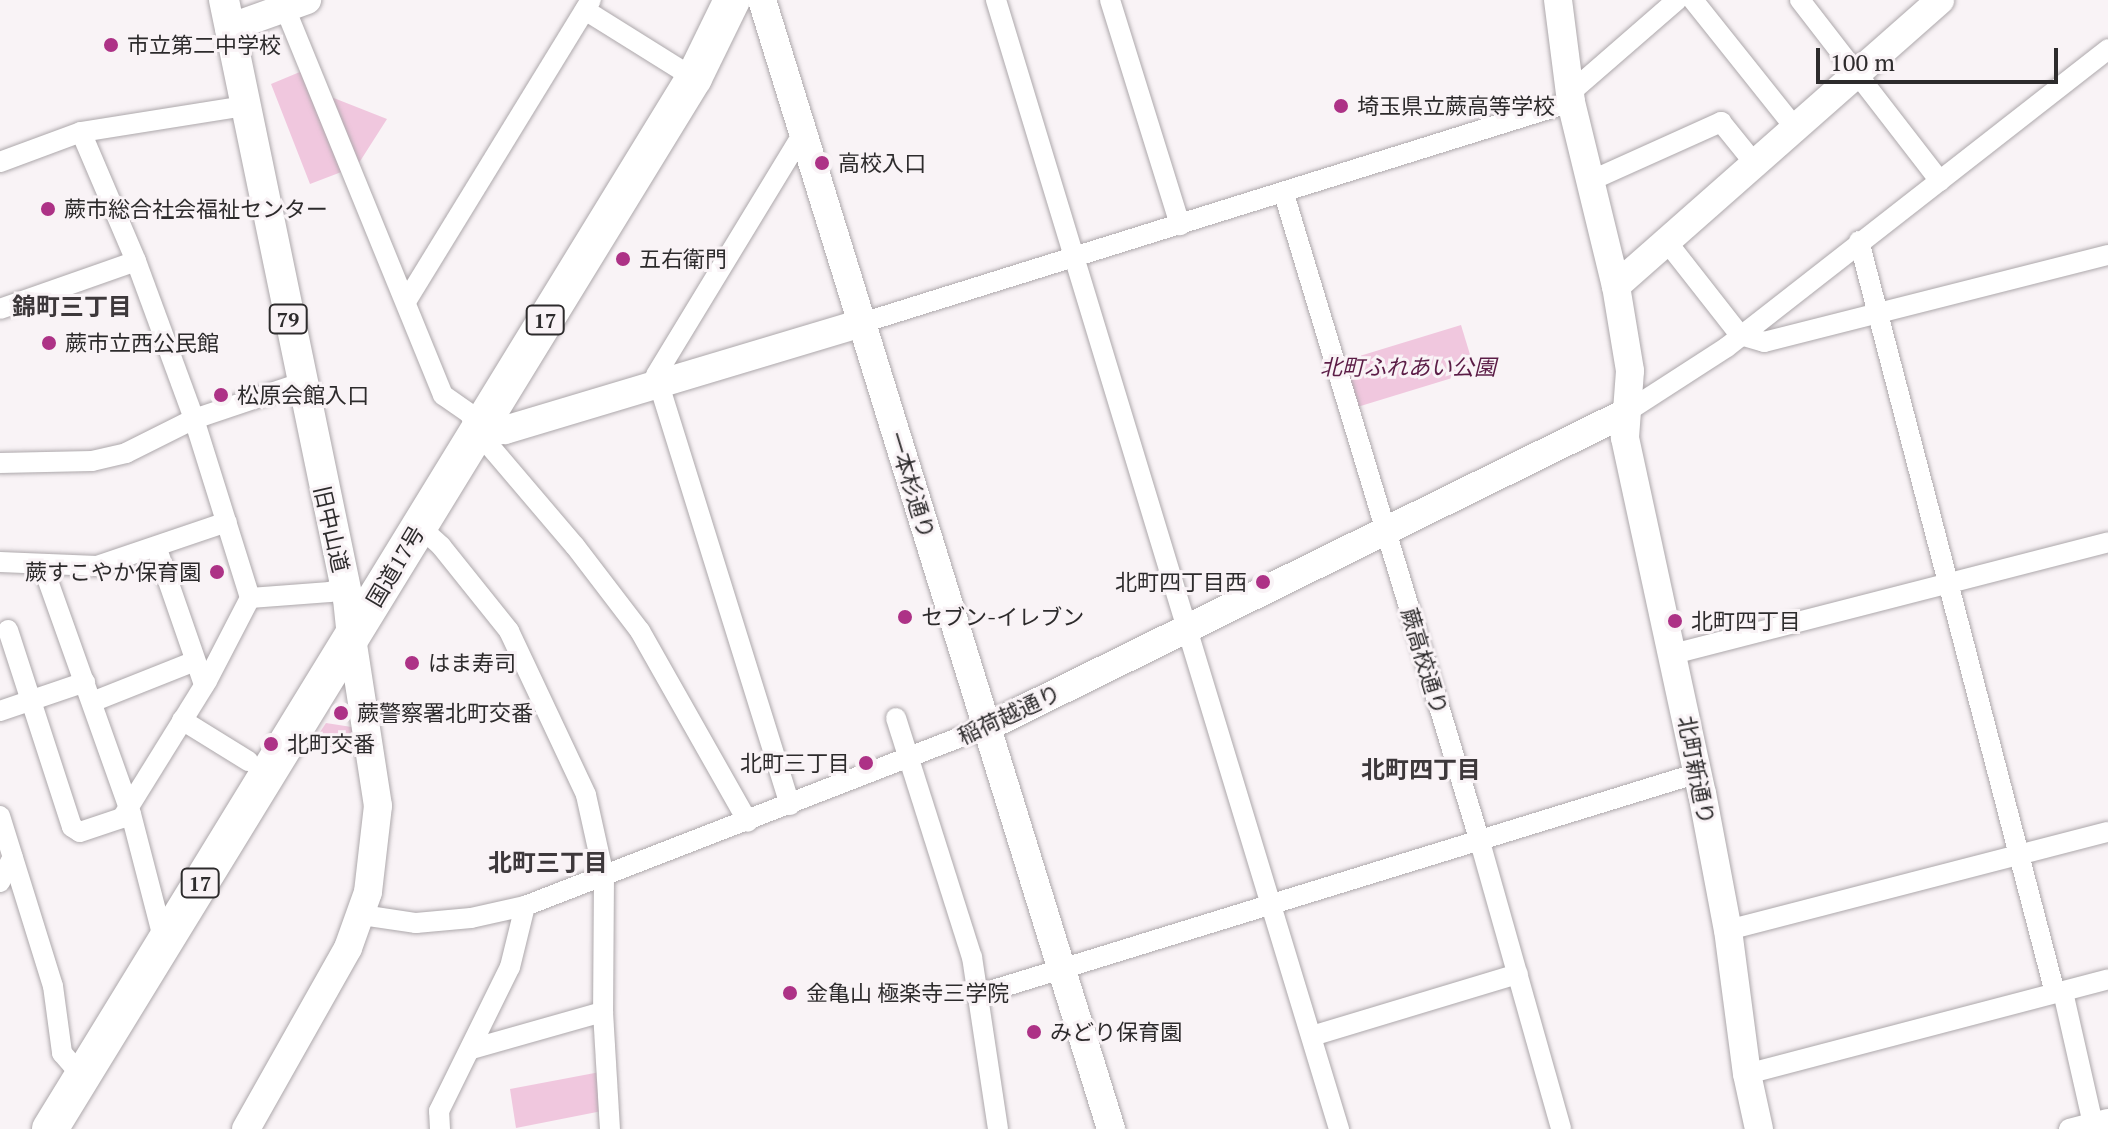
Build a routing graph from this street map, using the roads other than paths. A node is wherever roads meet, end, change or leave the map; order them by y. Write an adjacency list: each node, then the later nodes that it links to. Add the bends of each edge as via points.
1 (732, 0): 15 (highway, 国道17号 / 17)
2 (762, 0): 20 (street, 一本杉通り)
3 (996, 0): 30 (street)
4 (1110, 0): 26 (street)
5 (1558, 0): 16 (street, 北町新通り)
6 (1677, 0): 16 (street)
7 (1693, 0): 18 (street)
8 (1800, 0): 14 (street)
9 (1940, 0): 14 (street)
10 (296, 4): 12 (street); 33 (street)
11 (588, 5): 15 (street); 33 (street)
12 (226, 14): 17 (main road, 旧中山道 / 79)
13 (2108, 49): 24 (street)
14 (1858, 73): 18 (street); 24 (street)
15 (694, 78): 42 (highway, 国道17号 / 17)
16 (1571, 98): 23 (street, 北町新通り); 25 (street)
17 (245, 106): 19 (street); 38 (main road, 旧中山道 / 79)
18 (1795, 128): 22 (street)
19 (81, 132): 21 (street); 31 (street)
20 (804, 132): 36 (street, 一本杉通り); 39 (street, via 656,375)
21 (0, 162)
22 (1755, 164): 23 (street, via 1721,122); 28 (street)
23 (1590, 181): 32 (street, 北町新通り)
24 (1940, 181): 27 (street)
25 (1284, 194): 26 (street); 46 (street, 蕨高校通り)
26 (1180, 225): 30 (street)
27 (1859, 241): 35 (street); 37 (street)
28 (1667, 242): 32 (street); 37 (street)
29 (2108, 255): 35 (street)
30 (1075, 256): 36 (street); 54 (street)
31 (136, 261): 34 (street); 41 (street)
32 (1616, 286): 40 (street, 北町新通り, via 1630,371)
33 (407, 300): 42 (street, via 443,395 470,414)
34 (0, 309)
35 (1880, 314): 37 (street, via 1768,342); 51 (street)
36 (862, 323): 39 (street); 65 (street, 一本杉通り)
37 (1740, 335): 40 (street)
38 (301, 383): 41 (street); 52 (main road, 旧中山道 / 79)
39 (659, 384): 42 (street, via 505,430); 69 (street)
40 (1625, 413): 46 (street, 稲荷越通り); 57 (street, 北町新通り, via 1640,520)
41 (194, 419): 43 (street, via 137,448 103,458); 44 (street)
42 (477, 431): 45 (highway, 国道17号 / 17); 72 (street, via 640,631)
43 (1, 462)
44 (227, 522): 48 (street); 53 (street)
45 (419, 526): 56 (highway, 国道17号 / 17); 77 (street, via 509,631 581,782)
46 (1386, 531): 54 (street, 稲荷越通り); 74 (street, 蕨高校通り)
47 (2108, 542): 51 (street)
48 (157, 549): 50 (street, via 97,566); 58 (street)
49 (0, 562): 50 (street)
50 (42, 564): 60 (street)
51 (1949, 584): 57 (street); 75 (street)
52 (345, 585): 53 (street, via 330,592); 56 (main road, 旧中山道 / 79)
53 (250, 598): 59 (street)
54 (1187, 627): 65 (street, 稲荷越通り); 79 (street)
55 (8, 630): 61 (street)
56 (352, 638): 81 (street, 旧中山道, via 378,806); 83 (highway, 国道17号 / 17)
57 (1673, 654): 68 (street, 北町新通り)
58 (195, 661): 59 (street); 60 (street)
59 (204, 685): 64 (street)
60 (89, 692): 61 (street); 70 (street)
61 (31, 701): 62 (street); 70 (street, via 72,827 80,832 122,818)
62 (0, 711)
63 (896, 718): 66 (street)
64 (182, 720): 67 (street); 70 (street)
65 (987, 727): 66 (street, 稲荷越通り); 84 (street, 一本杉通り)
66 (910, 758): 69 (street, 稲荷越通り); 88 (street)
67 (248, 761)
68 (1698, 773): 74 (street); 82 (street, 北町新通り)
69 (790, 805): 72 (street, 稲荷越通り)
70 (128, 807): 83 (street)
71 (0, 816): 76 (street)
72 (748, 822): 77 (street, 稲荷越通り)
73 (2108, 832): 75 (street)
74 (1480, 842): 79 (street); 85 (street, 蕨高校通り)
75 (2019, 856): 82 (street); 87 (street)
76 (13, 857): 78 (street); 93 (street, via 53,986 62,1053)
77 (604, 876): 80 (street, 稲荷越通り); 89 (street)
78 (0, 882)
79 (1273, 904): 84 (street); 90 (street)
80 (525, 906): 81 (street, 稲荷越通り, via 416,923); 91 (street, via 510,967)
81 (362, 915): 96 (street, 旧中山道)
82 (1728, 930): 92 (street, 北町新通り)
83 (164, 942): 93 (highway, 国道17号 / 17)
84 (1062, 970): 88 (street); 100 (street, 一本杉通り)
85 (1518, 974): 90 (street); 102 (street, 蕨高校通り)
86 (2108, 979): 87 (street)
87 (2059, 992): 92 (street); 94 (street)
88 (980, 994): 99 (street)
89 (603, 1012): 91 (street); 98 (street)
90 (1312, 1036): 101 (street)
91 (472, 1049): 97 (street, via 439,1111)
92 (1747, 1074): 103 (street, 北町新通り)
93 (81, 1075): 95 (highway, 国道17号 / 17)
94 (2098, 1124): 104 (street)
95 (51, 1129)
96 (246, 1129)
97 (440, 1129)
98 (610, 1129)
99 (998, 1129)
100 (1111, 1129)
101 (1339, 1129)
102 (1561, 1129)
103 (1759, 1129)
104 (2069, 1129)

